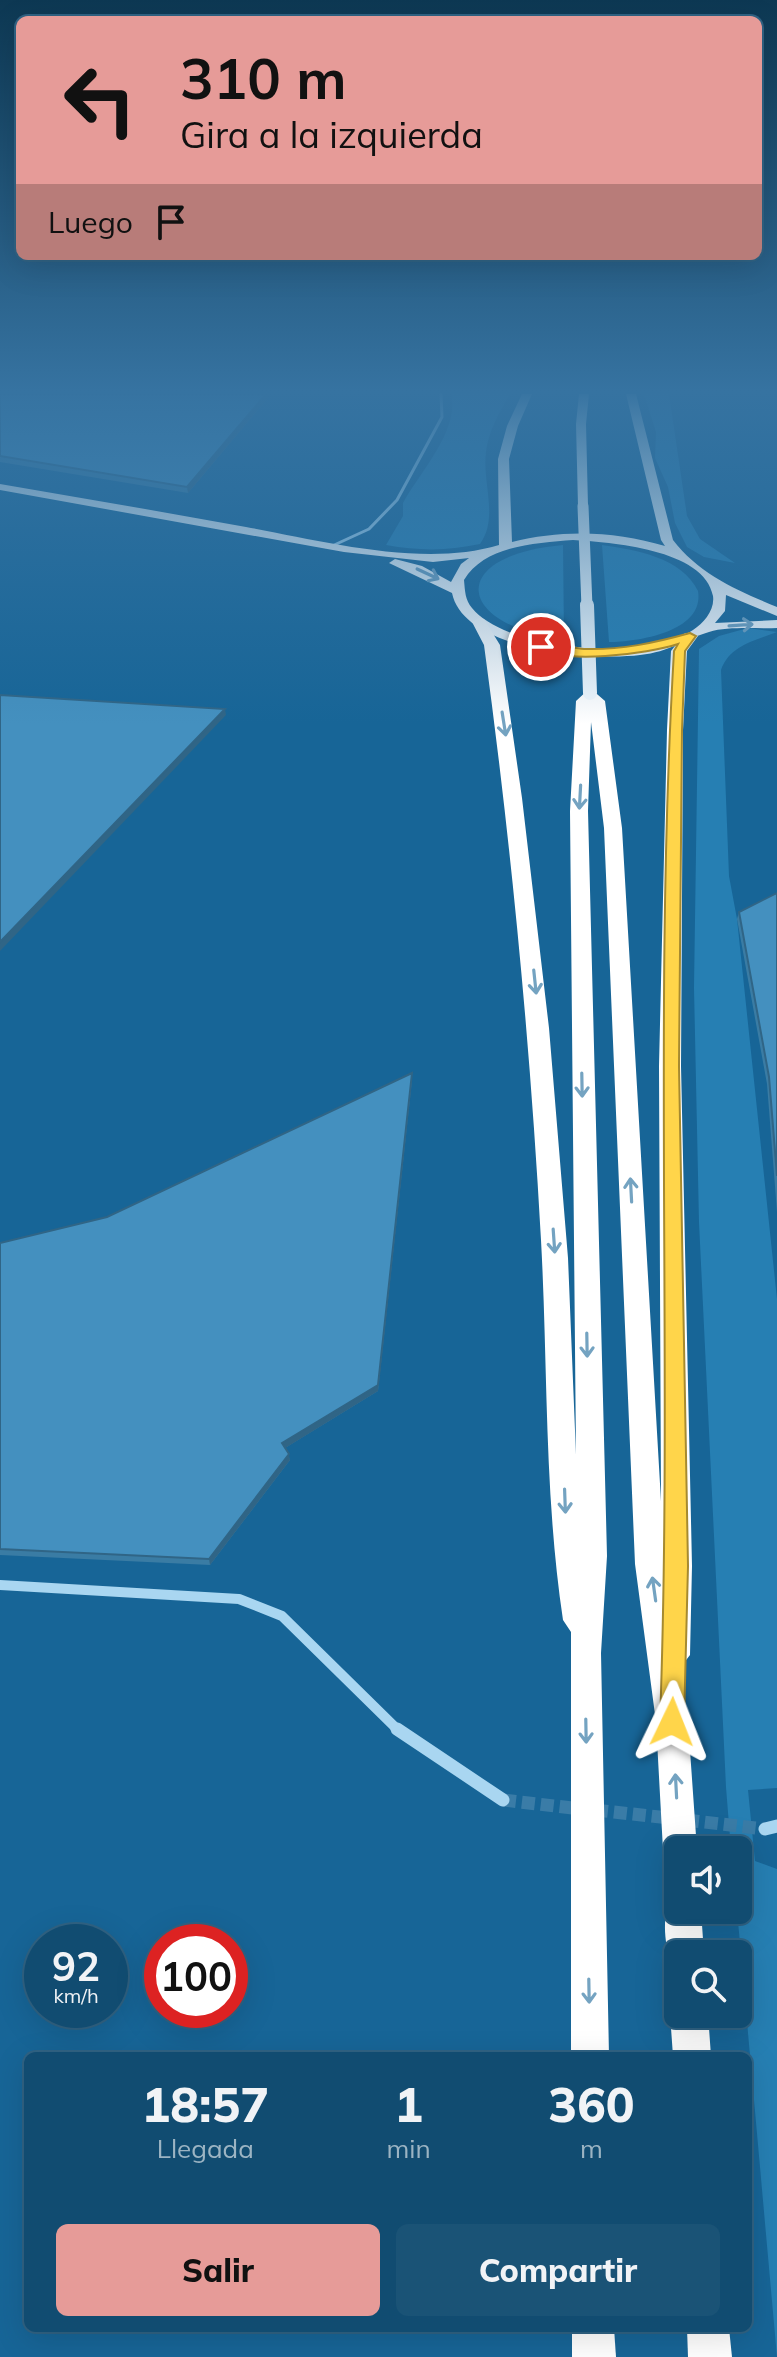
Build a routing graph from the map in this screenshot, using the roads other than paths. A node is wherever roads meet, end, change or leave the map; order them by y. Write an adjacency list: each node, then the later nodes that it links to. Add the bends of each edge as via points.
1 (96, 504): 7 (highway)
2 (393, 504): 7 (lane, via 369,529)
3 (505, 504): 6 (highway)
4 (583, 504): 16 (main road, bridge)
5 (658, 504): 9 (highway, via 667,540)
6 (505, 546): 8 (highway); 9 (highway, via 586,536 647,545)
7 (338, 547): 8 (highway, via 433,558); 11 (highway, one-way to 11, via 417,569)
8 (487, 553): 11 (highway, via 465,570)
9 (679, 556): 10 (highway)
10 (718, 587): 12 (highway); 15 (highway, via 716,615)
11 (457, 590): 13 (highway, via 463,606)
12 (777, 612)
13 (479, 622): 15 (highway, via 530,643 581,652 647,649); 18 (highway, one-way to 18, via 492,645 535,984 555,1260 567,1560)
14 (777, 624): 15 (highway, one-way to 14)
15 (697, 632): 19 (highway, via 679,651 675,730 670,1066 677,1566)
16 (590, 693): 18 (highway, one-way to 18, via 584,701 579,811 592,1556); 19 (highway, one-way to 16, via 650,1564 613,828 597,701)
17 (0, 1585): 20 (street, via 239,1599 282,1616 404,1735)
18 (585, 1653): 23 (highway, one-way to 23)
19 (672, 1722): 21 (highway, one-way to 19)
20 (503, 1800)
21 (679, 1836)
22 (690, 2028): 24 (highway)
23 (590, 2052)
24 (692, 2052)
25 (593, 2332): 27 (highway)
26 (708, 2332): 28 (highway)
27 (594, 2357)
28 (710, 2357)

